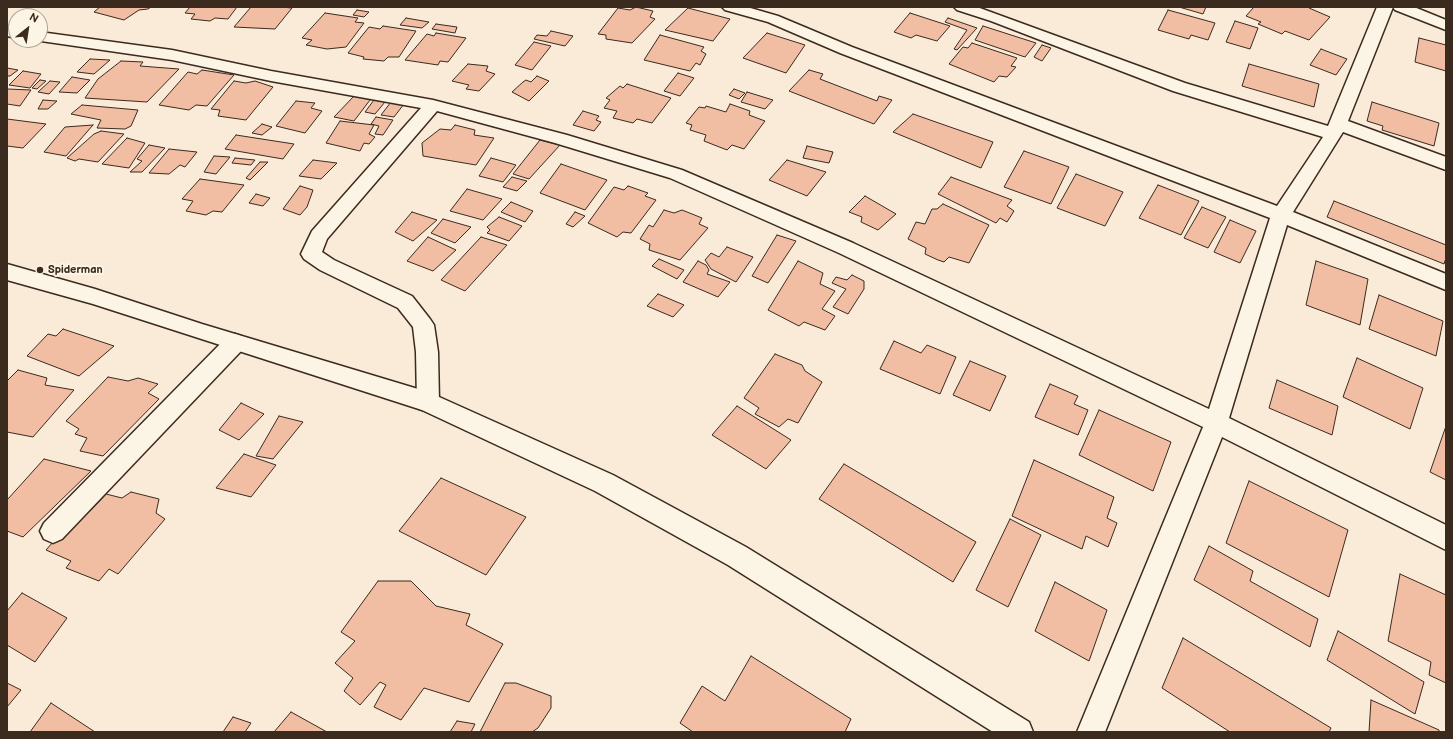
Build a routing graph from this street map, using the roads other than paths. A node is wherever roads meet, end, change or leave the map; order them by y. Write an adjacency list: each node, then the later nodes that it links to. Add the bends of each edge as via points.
1 (730, 7): 10 (street, via 772,19 846,50)
2 (962, 7): 8 (street, via 1179,87)
3 (1385, 7): 8 (street)
4 (1400, 7): 5 (street)
5 (1446, 25)
6 (48, 38): 7 (street, via 172,55)
7 (433, 105): 14 (street, via 319,236 311,254 327,265 405,302 423,325 427,352); 15 (street, via 561,139 676,174 846,248)
8 (1336, 129): 9 (street); 10 (street)
9 (1446, 164)
10 (1281, 215): 12 (street); 15 (street)
11 (7, 272): 13 (street, via 95,297)
12 (1446, 282)
13 (236, 343): 14 (street); 16 (street)
14 (428, 402): 18 (street, via 604,483 737,556)
15 (1216, 423): 17 (street); 19 (street)
16 (53, 531)
17 (1446, 538)
18 (1020, 732)
19 (1091, 732)

